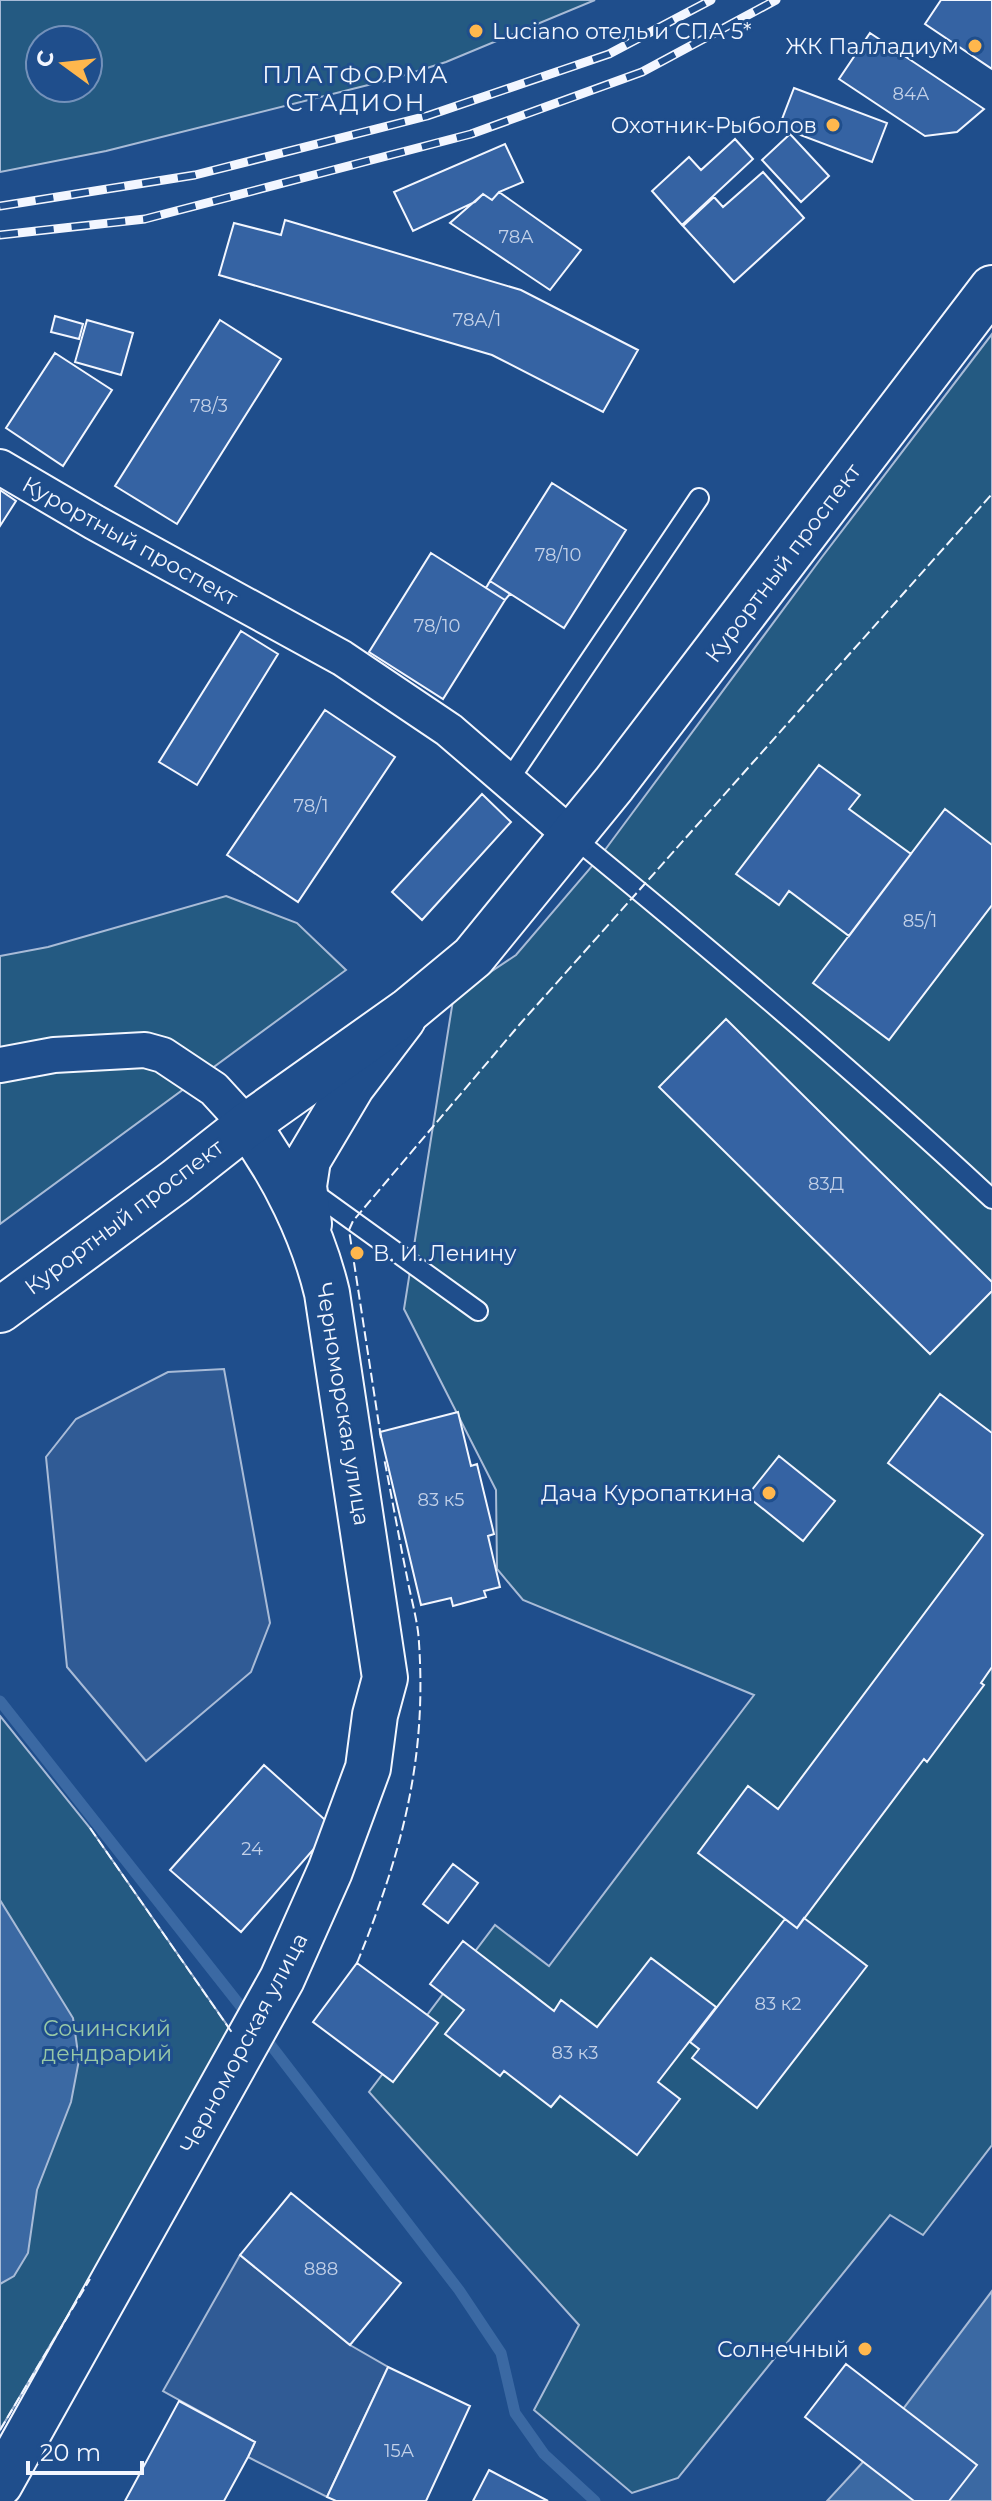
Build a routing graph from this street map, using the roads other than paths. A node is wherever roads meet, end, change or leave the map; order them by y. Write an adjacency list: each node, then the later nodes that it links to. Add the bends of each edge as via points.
1 (992, 288): 5 (main road, Курортный проспект)
2 (0, 467): 4 (street, Курортный проспект, via 342,658 449,730)
3 (699, 498): 4 (lane)
4 (509, 780): 5 (street, Курортный проспект)
5 (572, 836): 6 (main road, Курортный проспект, via 473,957); 10 (lane, via 899,1111)
6 (409, 1010): 8 (main road, Курортный проспект); 9 (main road, Черноморская улица, via 352,1086 308,1160)
7 (0, 1065): 8 (street, Курортный проспект, via 54,1055 145,1050 163,1055 214,1089)
8 (247, 1125): 11 (main road, Черноморская улица, via 263,1145); 12 (main road, Курортный проспект)
9 (304, 1186): 11 (main road, Черноморская улица); 13 (lane)
10 (992, 1199)
11 (311, 1239): 14 (main road, Черноморская улица, via 327,1293 385,1678 368,1768 282,1979)
12 (0, 1310)
13 (478, 1311)
14 (0, 2484)

